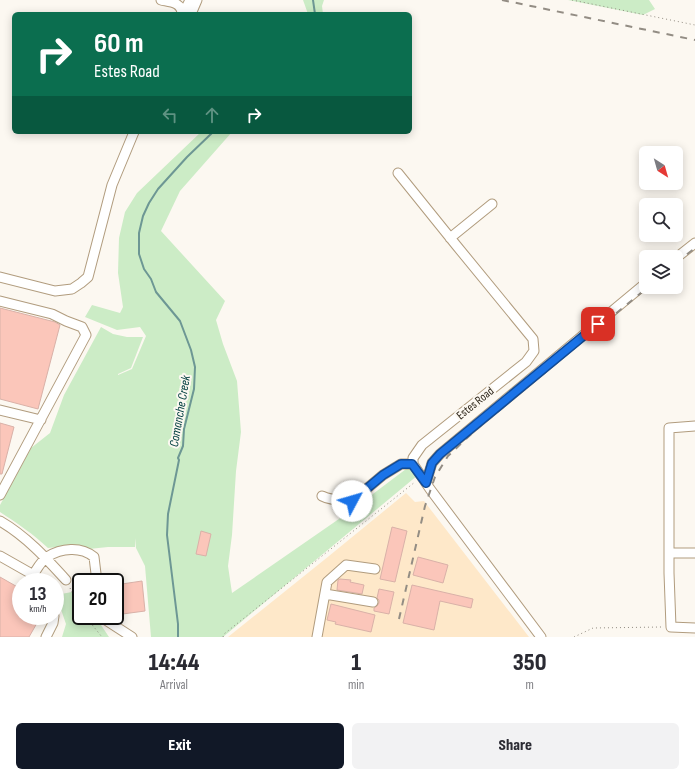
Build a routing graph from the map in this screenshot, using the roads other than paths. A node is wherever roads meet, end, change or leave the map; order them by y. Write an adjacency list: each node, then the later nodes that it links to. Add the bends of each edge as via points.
1 (161, 0): 4 (street, via 176,3)
2 (190, 0): 5 (street)
3 (197, 0): 6 (street)
4 (182, 12)
5 (184, 12)
6 (192, 12)
7 (133, 134): 13 (street, via 112,185 88,277 72,289 54,291)
8 (398, 173): 10 (street, Estes Road)
9 (492, 204): 10 (street)
10 (450, 238): 19 (street, Estes Road, via 533,339 534,351 526,362 422,445)
11 (695, 243): 12 (street)
12 (683, 252)
13 (0, 278)
14 (639, 289): 20 (street, via 440,454 432,463)
15 (0, 301): 17 (street, via 52,314 82,327 86,335)
16 (0, 410): 17 (street)
17 (40, 420): 21 (street)
18 (695, 426): 25 (street, via 668,428)
19 (412, 464): 20 (street); 22 (street, via 401,464 383,475 352,501 329,500)
20 (424, 480): 41 (street)
21 (0, 495)
22 (322, 496)
23 (1, 523): 27 (street, via 30,543)
24 (695, 553): 25 (street)
25 (669, 554): 37 (street, via 671,627)
26 (0, 556): 29 (street)
27 (46, 558): 30 (street); 31 (street, via 73,549 88,552 94,557); 32 (street)
28 (375, 569): 33 (street, via 346,566 327,582)
29 (30, 573)
30 (35, 573)
31 (96, 573)
32 (66, 580)
33 (325, 594): 34 (street); 40 (street)
34 (374, 602)
35 (52, 625): 38 (street)
36 (113, 625): 39 (street)
37 (695, 628)
38 (46, 637)
39 (132, 637)
40 (317, 637)
41 (541, 637)

